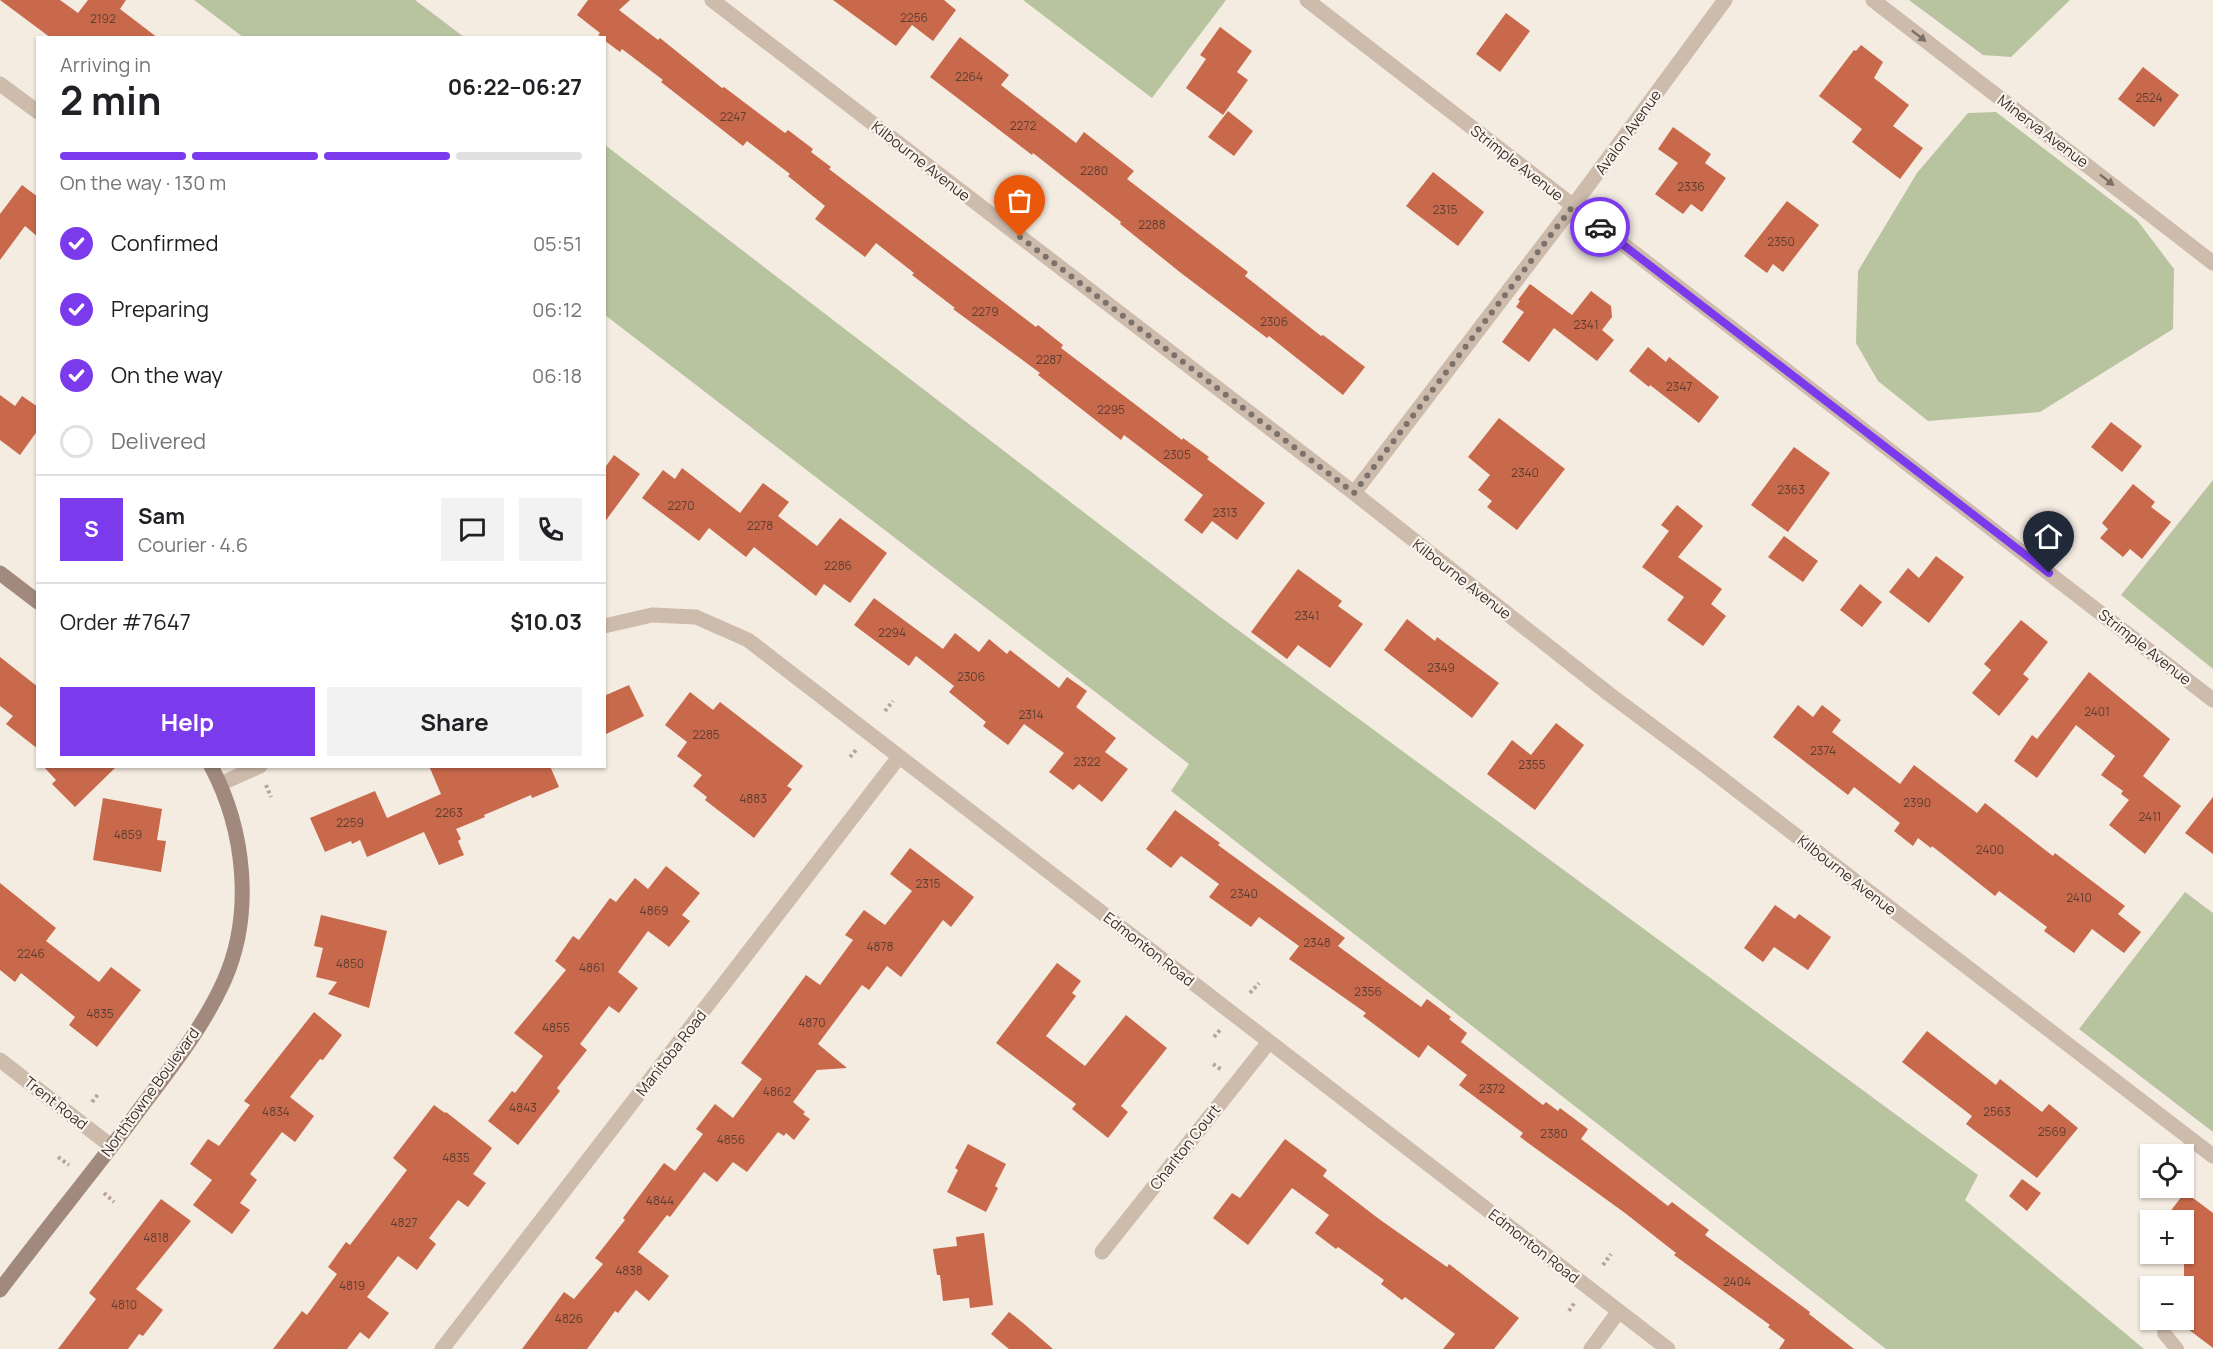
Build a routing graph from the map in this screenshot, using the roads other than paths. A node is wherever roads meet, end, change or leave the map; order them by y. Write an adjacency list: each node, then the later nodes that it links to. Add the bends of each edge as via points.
1 (712, 0): 9 (street, Kilbourne Avenue)
2 (1306, 0): 7 (street, Strimple Avenue)
3 (1725, 0): 7 (street, Avalon Avenue)
4 (1873, 0): 8 (street, Minerva Avenue, one-way to 8)
5 (0, 84): 6 (street)
6 (36, 111)
7 (1573, 206): 9 (street, Avalon Avenue); 13 (street, Strimple Avenue)
8 (2213, 262)
9 (1354, 493): 21 (street, Kilbourne Avenue, via 1609,694)
10 (0, 573): 11 (street)
11 (36, 600)
12 (606, 626): 14 (street, Edmonton Road, via 652,615 696,617 747,640)
13 (2213, 700)
14 (899, 757): 18 (street, Edmonton Road); 26 (street, Manitoba Road)
15 (212, 768): 17 (street, Northtowne Boulevard)
16 (256, 768): 17 (street)
17 (220, 784): 20 (street, Northtowne Boulevard, via 241,858 239,930 224,981 187,1046)
18 (1269, 1042): 22 (street, Charlton Court); 24 (street, Edmonton Road)
19 (0, 1060): 20 (street, Trent Road)
20 (111, 1146): 23 (street, Northtowne Boulevard)
21 (2213, 1156)
22 (1102, 1251)
23 (0, 1290)
24 (1619, 1311): 27 (street); 28 (street, Edmonton Road)
25 (2164, 1333): 29 (lane)
26 (442, 1349)
27 (1591, 1349)
28 (1668, 1349)
29 (2177, 1349)

